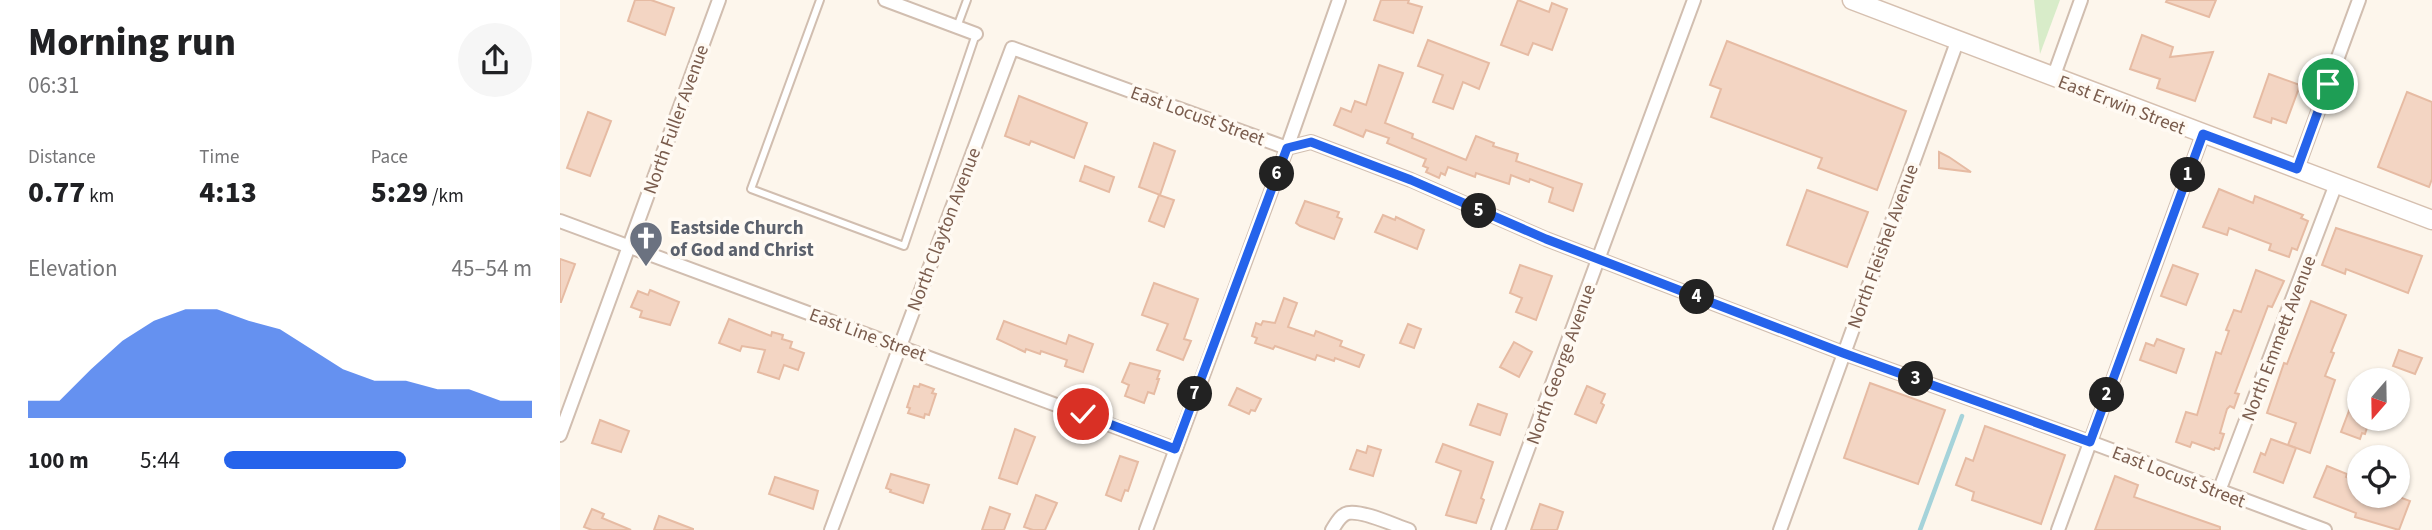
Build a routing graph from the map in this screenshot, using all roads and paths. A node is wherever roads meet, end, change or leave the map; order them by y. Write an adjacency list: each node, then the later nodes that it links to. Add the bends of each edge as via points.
1 (719, 0): 21 (street, North Fuller Avenue)
2 (820, 0): 11 (lane, via 751,189 904,246)
3 (885, 0): 10 (street)
4 (967, 0): 10 (lane)
5 (1339, 0): 16 (street)
6 (1694, 0): 22 (street, North George Avenue)
7 (1852, 0): 12 (main road, East Erwin Street)
8 (2081, 0): 14 (street)
9 (2358, 0): 17 (street)
10 (957, 27): 11 (street)
11 (976, 34)
12 (1957, 42): 14 (main road, East Erwin Street); 24 (street, North Fleishel Avenue)
13 (1012, 48): 16 (street, East Locust Street); 23 (street, North Clayton Avenue)
14 (2053, 78): 15 (main road, East Erwin Street)
15 (2203, 134): 17 (main road, East Erwin Street); 26 (street)
16 (1287, 148): 22 (street, East Locust Street, via 1311,142); 27 (street)
17 (2297, 169): 18 (main road, East Erwin Street)
18 (2336, 184): 19 (main road, East Erwin Street); 28 (street, North Emmett Avenue)
19 (2432, 220)
20 (560, 221): 21 (street, East Line Street)
21 (628, 245): 23 (street, East Line Street); 25 (street, North Fuller Avenue)
22 (1599, 259): 24 (street, East Locust Street); 33 (street, North George Avenue)
23 (899, 345): 27 (street, East Line Street); 29 (street, North Clayton Avenue)
24 (1843, 353): 26 (street, East Locust Street); 34 (street, North Fleishel Avenue)
25 (560, 435)
26 (2090, 442): 28 (street, East Locust Street); 35 (street)
27 (1175, 449): 30 (street)
28 (2219, 491): 36 (street, East Locust Street)
29 (831, 530)
30 (1146, 530)
31 (1332, 530): 32 (street, via 1349,513)
32 (1409, 530)
33 (1498, 530)
34 (1780, 530)
35 (2058, 530)
36 (2325, 530)

